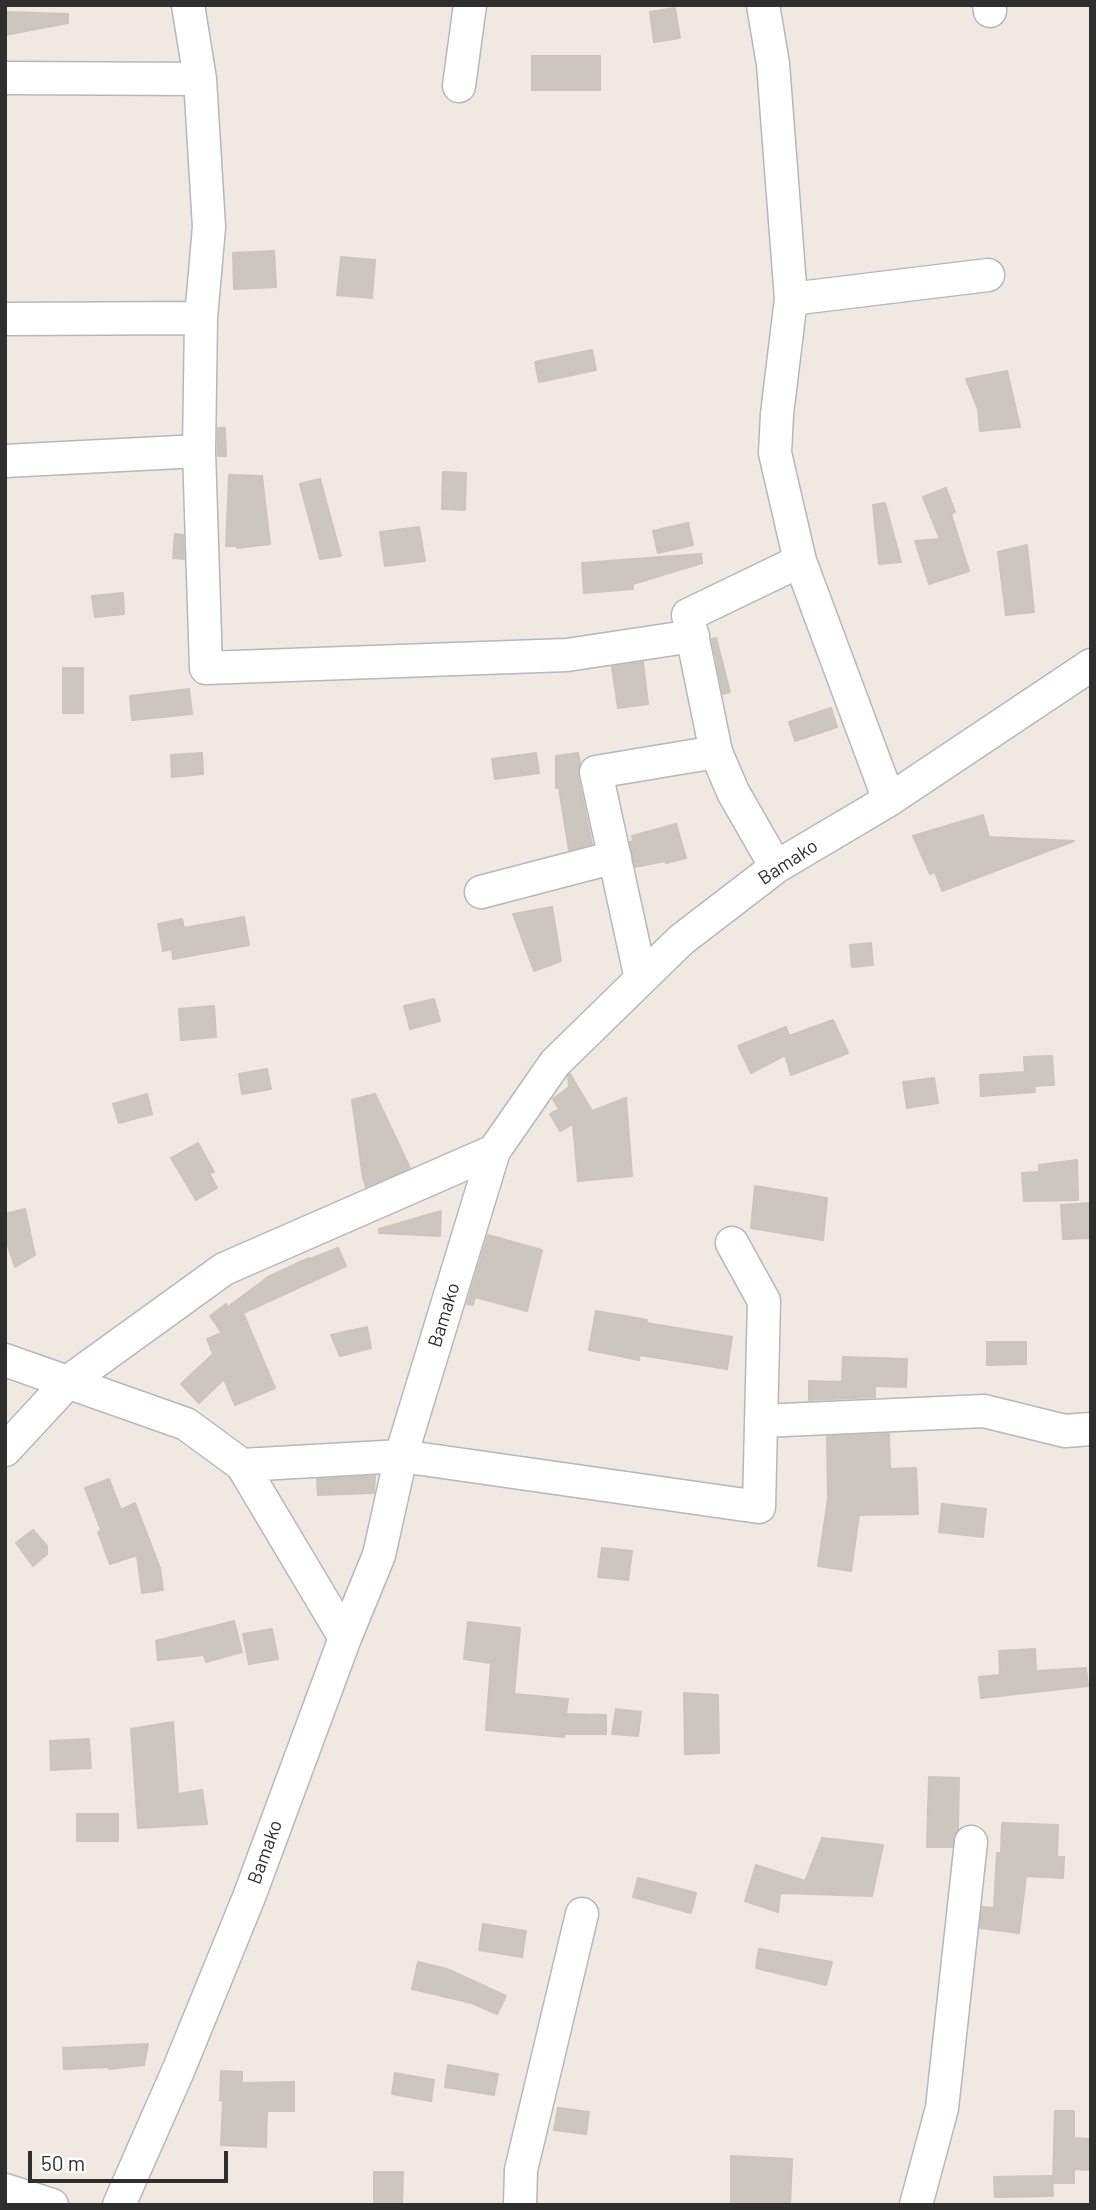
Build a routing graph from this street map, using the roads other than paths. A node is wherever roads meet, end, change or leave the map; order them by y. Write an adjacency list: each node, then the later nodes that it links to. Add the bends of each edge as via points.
1 (188, 5): 5 (street)
2 (470, 5): 6 (street)
3 (763, 5): 8 (street, via 773,64)
4 (5, 78): 5 (street)
5 (200, 79): 9 (street, via 209,227)
6 (459, 86)
7 (988, 275): 8 (street)
8 (791, 299): 13 (street, via 775,453)
9 (201, 318): 10 (street); 11 (street)
10 (5, 319)
11 (199, 451): 12 (street); 14 (street, via 206,668 567,654)
12 (5, 461)
13 (800, 561): 14 (street, via 688,615); 17 (street)
14 (693, 636): 16 (street)
15 (1091, 665): 17 (street, Bamako)
16 (716, 752): 18 (street, via 596,772); 19 (street)
17 (889, 800): 19 (street, Bamako)
18 (615, 857): 20 (street); 21 (street)
19 (776, 867): 21 (street, Bamako, via 681,940)
20 (481, 892)
21 (641, 979): 22 (street, Bamako, via 555,1063)
22 (494, 1151): 25 (street, via 224,1269); 29 (street, Bamako)
23 (732, 1243): 26 (street, via 764,1301)
24 (5, 1360): 25 (street)
25 (69, 1381): 28 (street); 30 (street, via 186,1424)
26 (761, 1420): 27 (street, via 984,1411 1065,1431); 29 (street, via 759,1507)
27 (1091, 1429)
28 (5, 1450)
29 (401, 1456): 30 (street); 31 (street, Bamako, via 379,1555)
30 (242, 1465): 31 (street)
31 (345, 1638): 36 (street, Bamako, via 249,1896)
32 (971, 1842): 38 (street, via 942,2108)
33 (582, 1914): 37 (street, via 521,2170)
34 (5, 2190): 35 (street)
35 (52, 2205)
36 (119, 2205)
37 (520, 2205)
38 (916, 2205)

